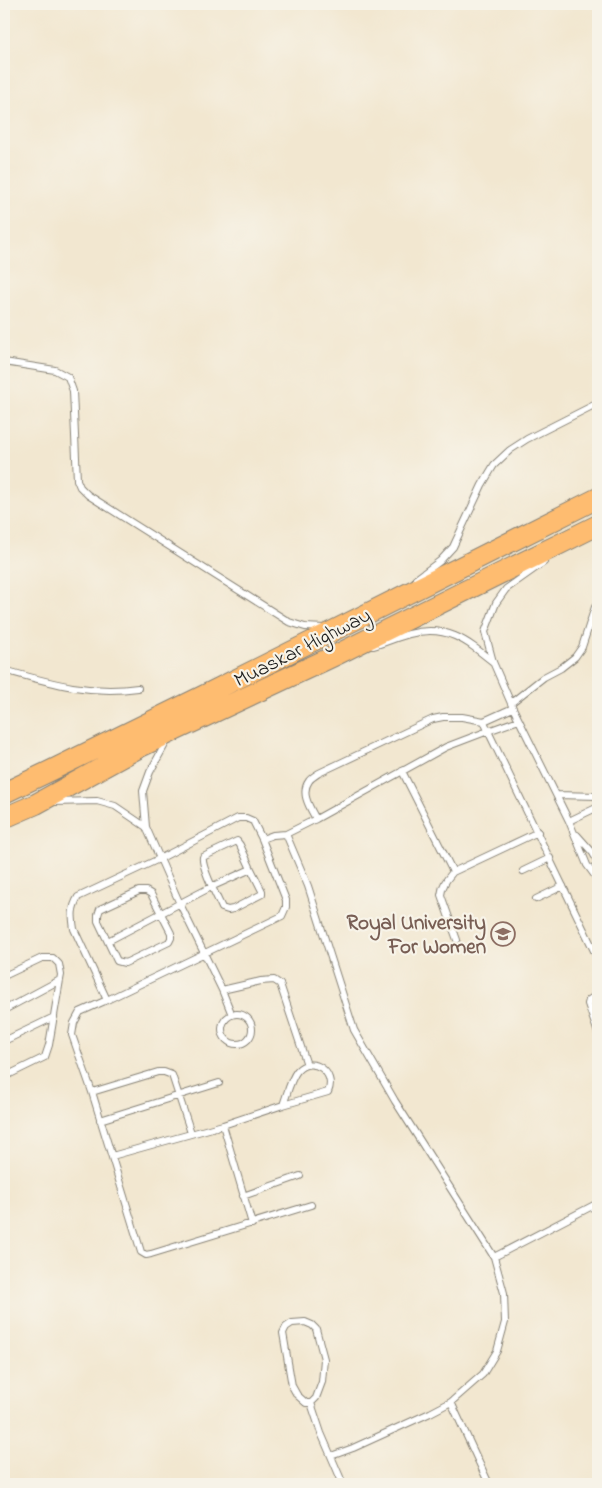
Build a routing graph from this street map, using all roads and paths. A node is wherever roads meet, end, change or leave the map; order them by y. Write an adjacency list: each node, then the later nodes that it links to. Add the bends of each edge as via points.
1 (4, 362): 11 (lane, via 56,370 68,377 73,391 77,480 88,495 289,622 305,627)
2 (598, 403): 7 (lane, via 527,439 494,465 453,546 440,561)
3 (598, 498): 10 (main road, Muaskar Highway)
4 (598, 526): 5 (lane); 12 (main road, Muaskar Highway)
5 (559, 552)
6 (551, 557): 13 (lane, via 506,589 496,603 485,632)
7 (411, 583)
8 (404, 587): 10 (lane)
9 (598, 604): 16 (lane, via 576,657 544,677)
10 (366, 614): 11 (main road, Muaskar Highway)
11 (336, 629): 22 (main road, Muaskar Highway)
12 (336, 655): 13 (lane, via 410,633 434,631 456,635); 19 (main road, Muaskar Highway)
13 (493, 662): 16 (lane)
14 (4, 670): 15 (lane, via 52,684 89,690)
15 (138, 688)
16 (512, 706): 17 (lane); 18 (lane)
17 (519, 720): 20 (lane); 23 (lane)
18 (484, 721): 20 (lane); 28 (lane, via 462,717 433,719 319,773 309,781 306,789 306,801)
19 (173, 731): 25 (main road, Muaskar Highway); 30 (lane, via 143,791)
20 (488, 731): 21 (lane, via 446,747); 32 (lane)
21 (402, 771): 28 (lane); 40 (lane)
22 (4, 793)
23 (557, 795): 24 (lane); 29 (lane)
24 (598, 796)
25 (36, 804): 27 (main road, Muaskar Highway); 30 (lane, via 97,801 115,806)
26 (598, 807): 29 (lane)
27 (4, 818)
28 (316, 819): 33 (lane)
29 (570, 821): 31 (lane)
30 (146, 827): 35 (lane)
31 (574, 831): 37 (lane); 41 (lane, via 587,865)
32 (538, 832): 36 (lane); 40 (lane)
33 (286, 834): 34 (lane); 76 (lane, via 308,886 354,1030)
34 (262, 839): 35 (lane, via 254,820 238,818); 49 (lane, via 286,900 282,916)
35 (161, 858): 45 (lane); 55 (lane, via 78,898 73,906 74,929)
36 (550, 858): 39 (lane); 43 (lane)
37 (598, 862)
38 (251, 869): 42 (lane); 42 (lane, via 262,891 260,896 233,909 222,908); 42 (lane, via 237,841 202,857 202,865)
39 (523, 871)
40 (453, 872): 47 (lane, via 445,881 441,895)
41 (598, 880)
42 (213, 886): 45 (lane)
43 (563, 886): 44 (lane); 50 (lane)
44 (536, 900)
45 (180, 904): 46 (lane); 49 (lane)
46 (161, 913): 48 (lane); 48 (lane, via 171,933 169,942 120,963); 48 (lane, via 146,891 139,891 100,909 98,920)
47 (457, 940)
48 (108, 941)
49 (203, 952): 53 (lane); 55 (lane)
50 (598, 959)
51 (4, 976): 52 (lane, via 42,958 54,958 59,964)
52 (60, 980): 56 (lane); 58 (lane)
53 (222, 990): 57 (lane); 61 (lane, via 261,981 274,980 280,984)
54 (598, 994): 59 (lane, via 588,1004)
55 (107, 1000): 64 (lane, via 80,1012 72,1035)
56 (4, 1010)
57 (232, 1015): 57 (lane, via 224,1021 222,1030 225,1038 233,1044 242,1043 250,1037 252,1028 249,1020 241,1014)
58 (54, 1017): 60 (lane); 62 (lane, via 45,1057)
59 (598, 1032)
60 (4, 1041)
61 (307, 1065): 66 (lane, via 294,1074); 66 (lane, via 321,1066 330,1079 331,1087 328,1092)
62 (4, 1078)
63 (219, 1084): 65 (lane)
64 (92, 1092): 65 (lane, via 164,1072 172,1075); 67 (lane)
65 (180, 1096): 67 (lane); 69 (lane)
66 (284, 1105): 68 (lane)
67 (100, 1120): 70 (lane)
68 (223, 1125): 69 (lane); 72 (lane)
69 (191, 1133): 70 (lane)
70 (112, 1156): 75 (lane, via 144,1254)
71 (300, 1176): 72 (lane)
72 (243, 1196): 75 (lane)
73 (598, 1203): 76 (lane)
74 (311, 1206): 75 (lane)
75 (252, 1224)
76 (494, 1257): 77 (lane, via 504,1293 505,1322 497,1351 484,1374)
77 (451, 1402): 79 (lane); 81 (lane)
78 (311, 1403): 78 (lane, via 297,1395 292,1386 283,1333 292,1323 305,1322 316,1329 324,1359 322,1382); 79 (lane)
79 (331, 1456): 80 (lane)
80 (343, 1484)
81 (488, 1484)

